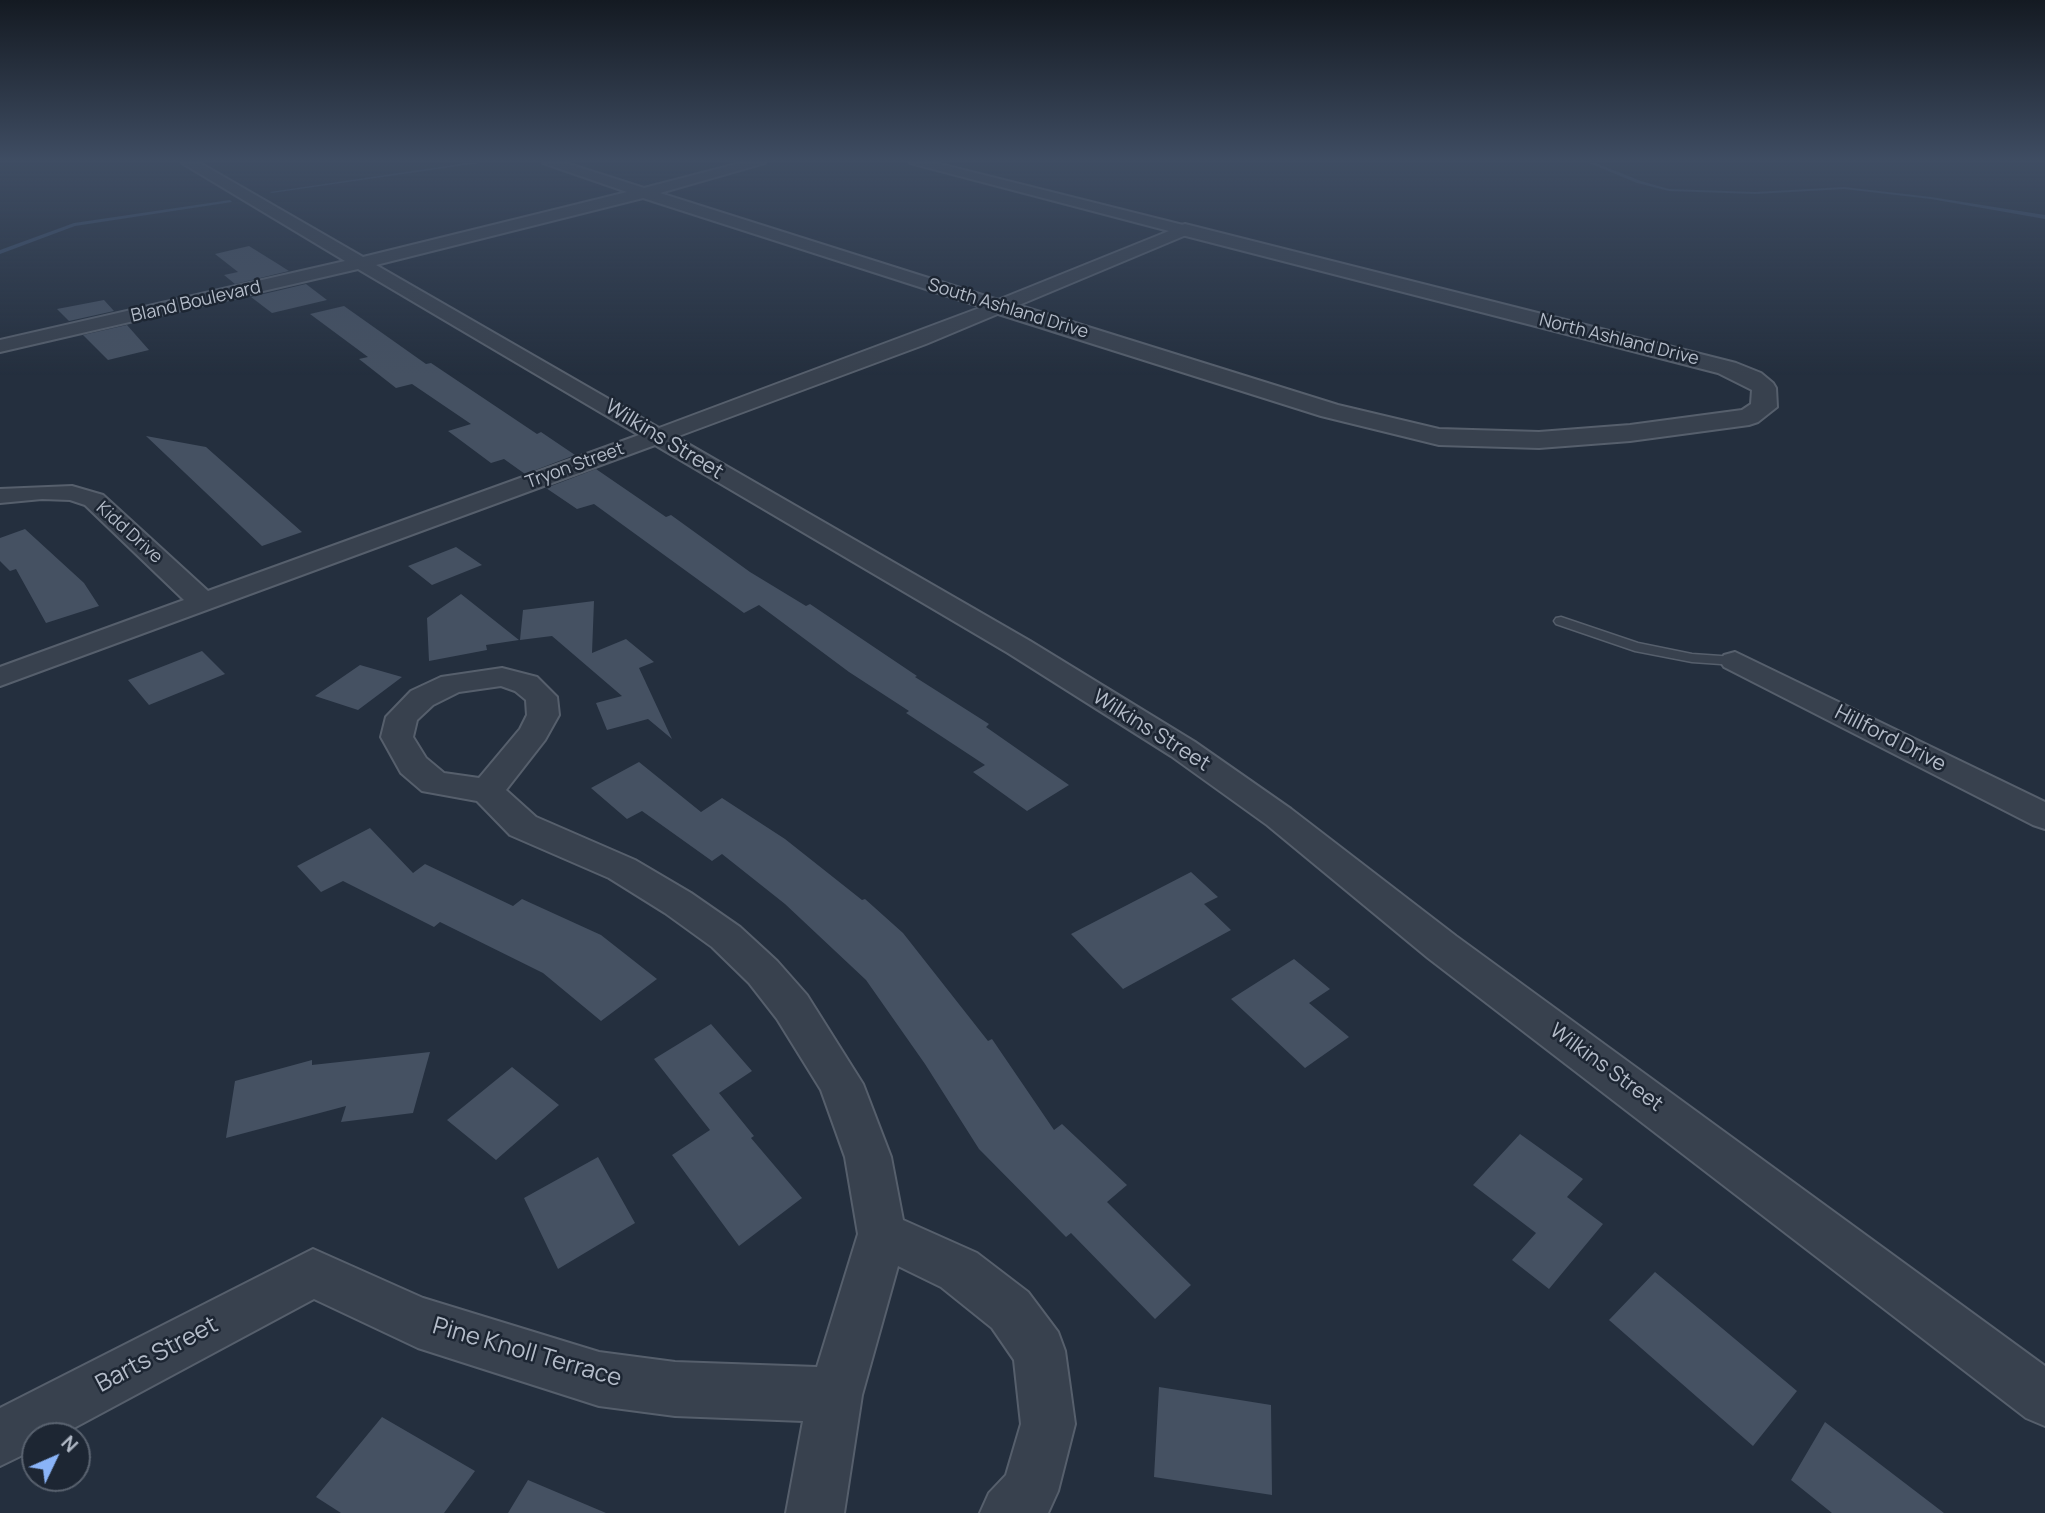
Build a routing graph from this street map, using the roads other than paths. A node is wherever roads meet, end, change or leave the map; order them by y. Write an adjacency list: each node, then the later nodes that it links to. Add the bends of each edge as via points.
1 (309, 234): 6 (street, Wilkins Street)
2 (478, 234): 6 (street, Bland Boulevard)
3 (770, 234): 7 (street, South Ashland Drive)
4 (1176, 234): 7 (street, Tryon Street)
5 (1199, 234): 9 (street, North Ashland Drive, via 1727,368 1758,383 1765,398 1763,407 1749,417 1709,423 1578,437 1480,439 1398,430)
6 (359, 263): 8 (street, Bland Boulevard); 10 (street, Wilkins Street)
7 (1000, 307): 9 (street, South Ashland Drive); 10 (street, Tryon Street)
8 (0, 346)
9 (1225, 378)
10 (659, 436): 12 (street, Tryon Street); 21 (street, Wilkins Street, via 1183,749 1279,817 1442,947)
11 (0, 496): 12 (street, Kidd Drive, via 72,493 94,500)
12 (203, 602): 15 (street, Tryon Street)
13 (1560, 621): 14 (lane, via 1635,647)
14 (1735, 661): 17 (street, Hillford Drive)
15 (0, 677)
16 (487, 791): 18 (street, via 523,826 622,869 678,902 763,972 792,1007 841,1084 868,1157)
17 (2045, 817)
18 (882, 1234): 20 (street); 24 (street, via 959,1270 1010,1310 1039,1351 1048,1424 1030,1491)
19 (313, 1273): 20 (street, Pine Knoll Terrace, via 418,1322 599,1379 676,1389); 22 (street, Barts Street)
20 (835, 1395): 23 (street)
21 (2045, 1399)
22 (0, 1438)
23 (815, 1513)
24 (1009, 1513)

